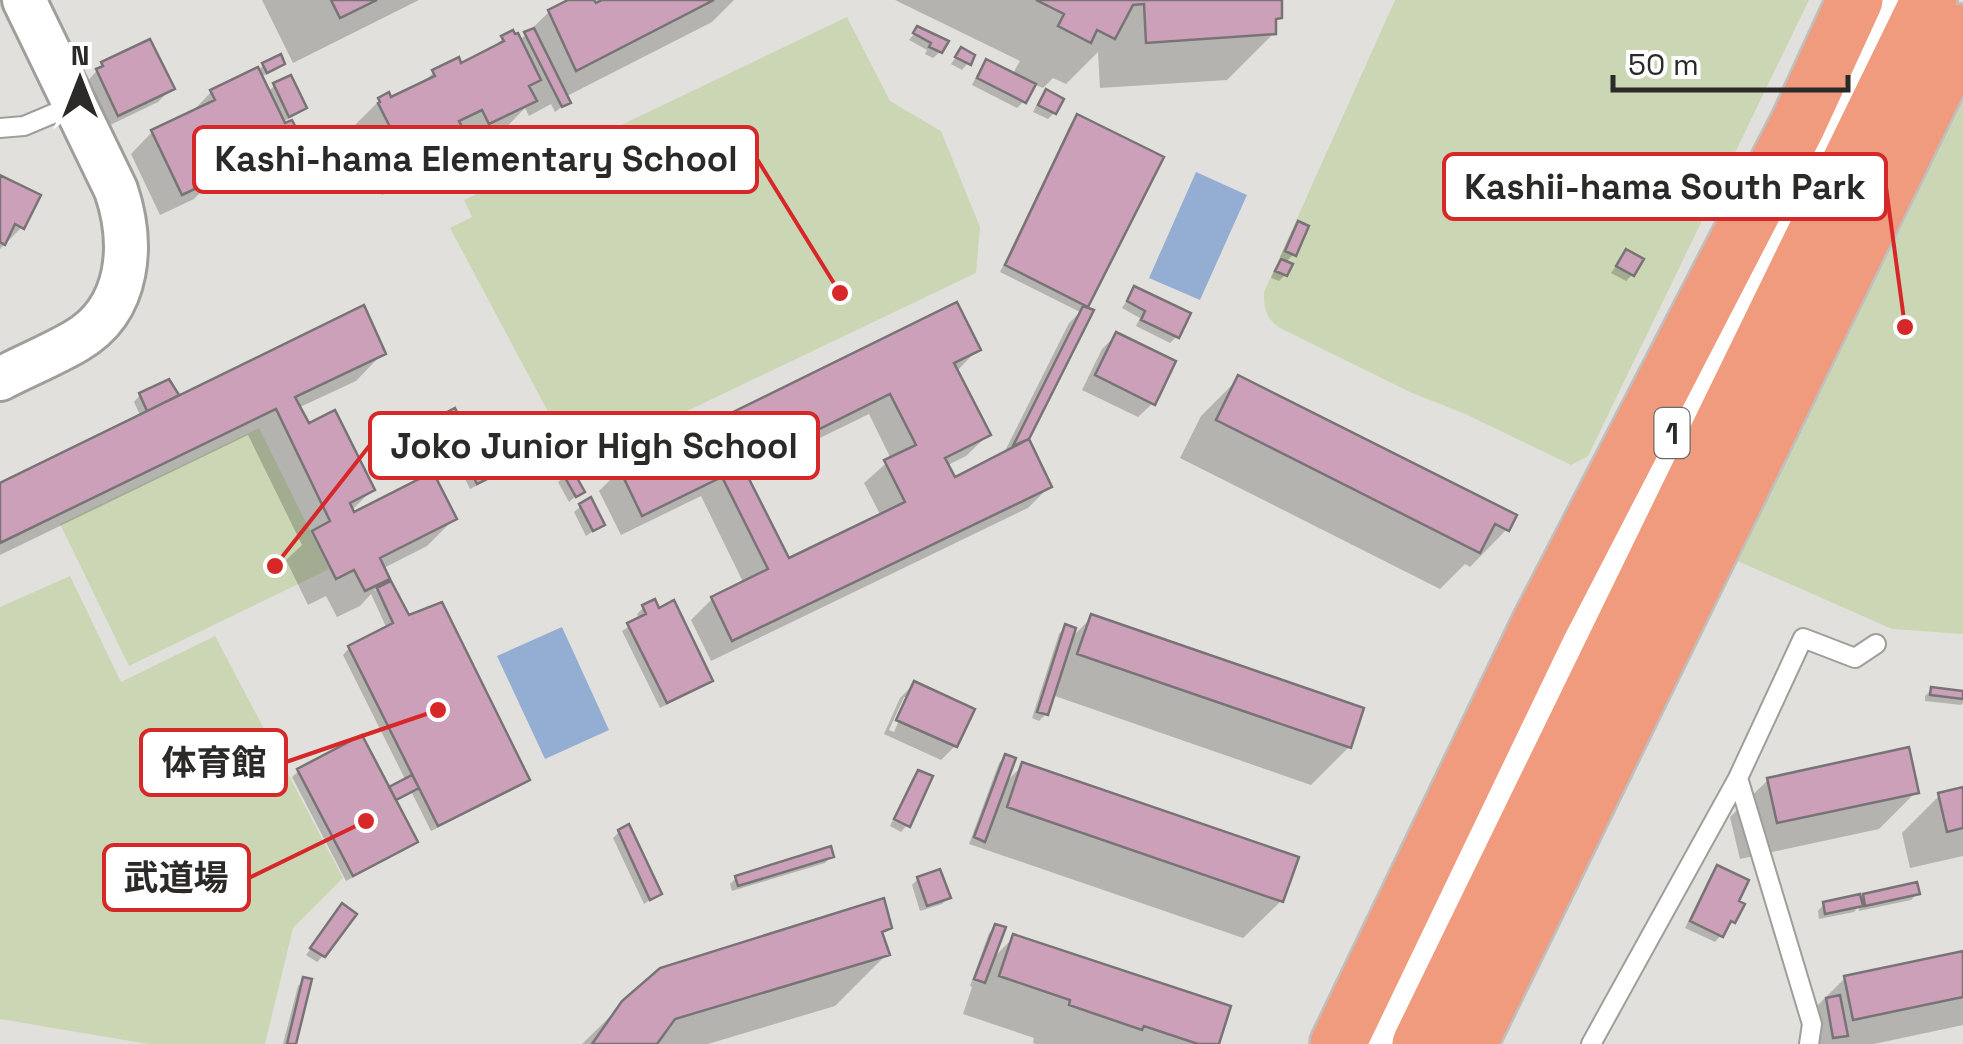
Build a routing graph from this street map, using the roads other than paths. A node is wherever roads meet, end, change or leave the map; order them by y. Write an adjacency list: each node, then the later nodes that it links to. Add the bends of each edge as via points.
1 (24, 0): 8 (street)
2 (1855, 0): 13 (highway, via 1798,124 1540,623)
3 (1884, 0): 14 (highway, 1)
4 (1892, 0): 14 (street)
5 (1928, 0): 15 (highway, 1)
6 (1941, 0): 16 (street)
7 (1963, 32): 17 (highway)
8 (74, 105): 9 (lane, via 24,126); 10 (street, via 124,216 122,278 116,299 94,328)
9 (0, 128)
10 (0, 379)
11 (1876, 644): 12 (lane, via 1856,658 1803,638)
12 (1738, 778): 18 (lane); 19 (lane, via 1812,1024)
13 (1338, 1044)
14 (1377, 1044)
15 (1420, 1044)
16 (1432, 1044)
17 (1469, 1044)
18 (1591, 1044)
19 (1809, 1044)

